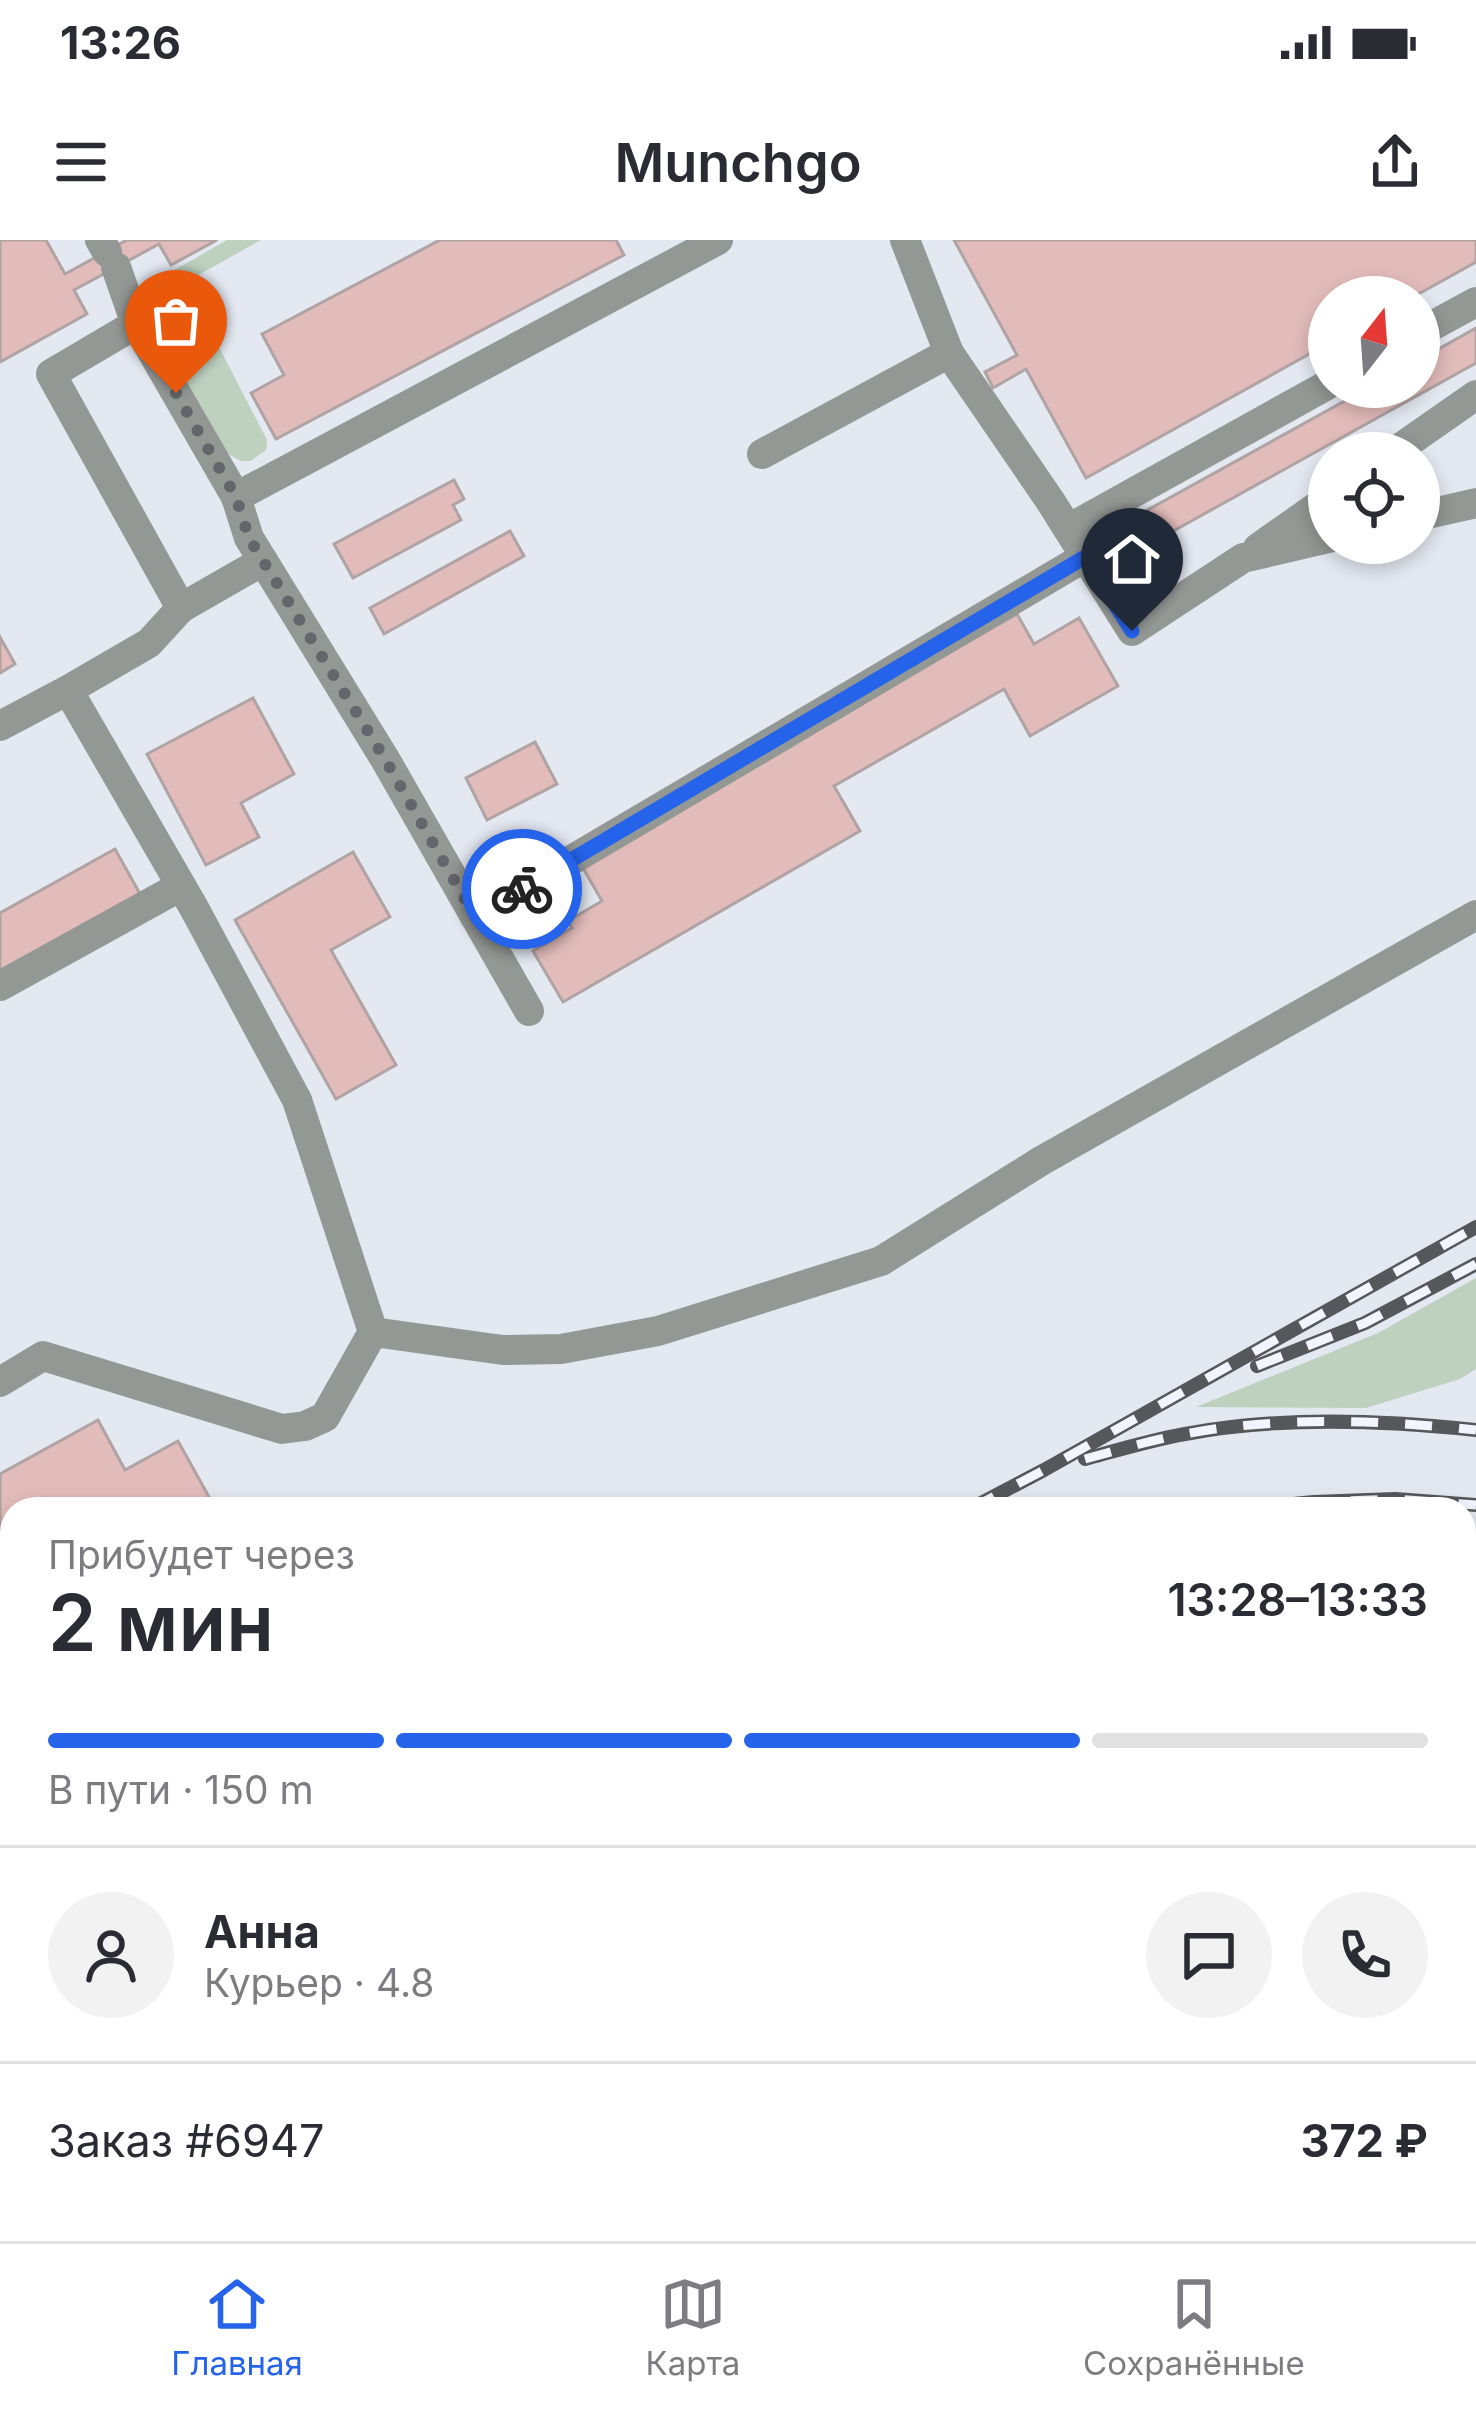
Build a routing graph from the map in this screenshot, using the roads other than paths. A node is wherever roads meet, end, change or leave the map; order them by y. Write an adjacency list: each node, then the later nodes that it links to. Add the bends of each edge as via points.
1 (718, 240): 12 (lane)
2 (905, 240): 7 (lane)
3 (108, 253): 6 (lane)
4 (1476, 302): 5 (lane)
5 (1440, 322)
6 (136, 324): 12 (lane); 21 (lane, via 51,374)
7 (950, 353): 11 (lane); 16 (lane)
8 (1476, 394): 10 (lane)
9 (1308, 396): 16 (lane)
10 (1423, 432)
11 (762, 454)
12 (236, 497): 20 (lane)
13 (1476, 502): 14 (lane)
14 (1440, 511)
15 (1308, 513): 19 (lane)
16 (1068, 530): 18 (lane)
17 (1308, 543): 19 (lane)
18 (1085, 557): 19 (lane, via 1132,631); 26 (lane)
19 (1244, 558)
20 (263, 561): 21 (lane); 26 (lane)
21 (181, 608): 22 (lane, via 149,644)
22 (68, 690): 23 (lane); 24 (lane)
23 (0, 726)
24 (181, 886): 27 (lane); 29 (lane, via 298,1100)
25 (1476, 915): 29 (lane, via 881,1261 658,1331 561,1349 503,1350)
26 (475, 917): 28 (lane)
27 (0, 986)
28 (530, 1011)
29 (373, 1332): 30 (lane, via 325,1417 282,1430 43,1356)
30 (0, 1382)

